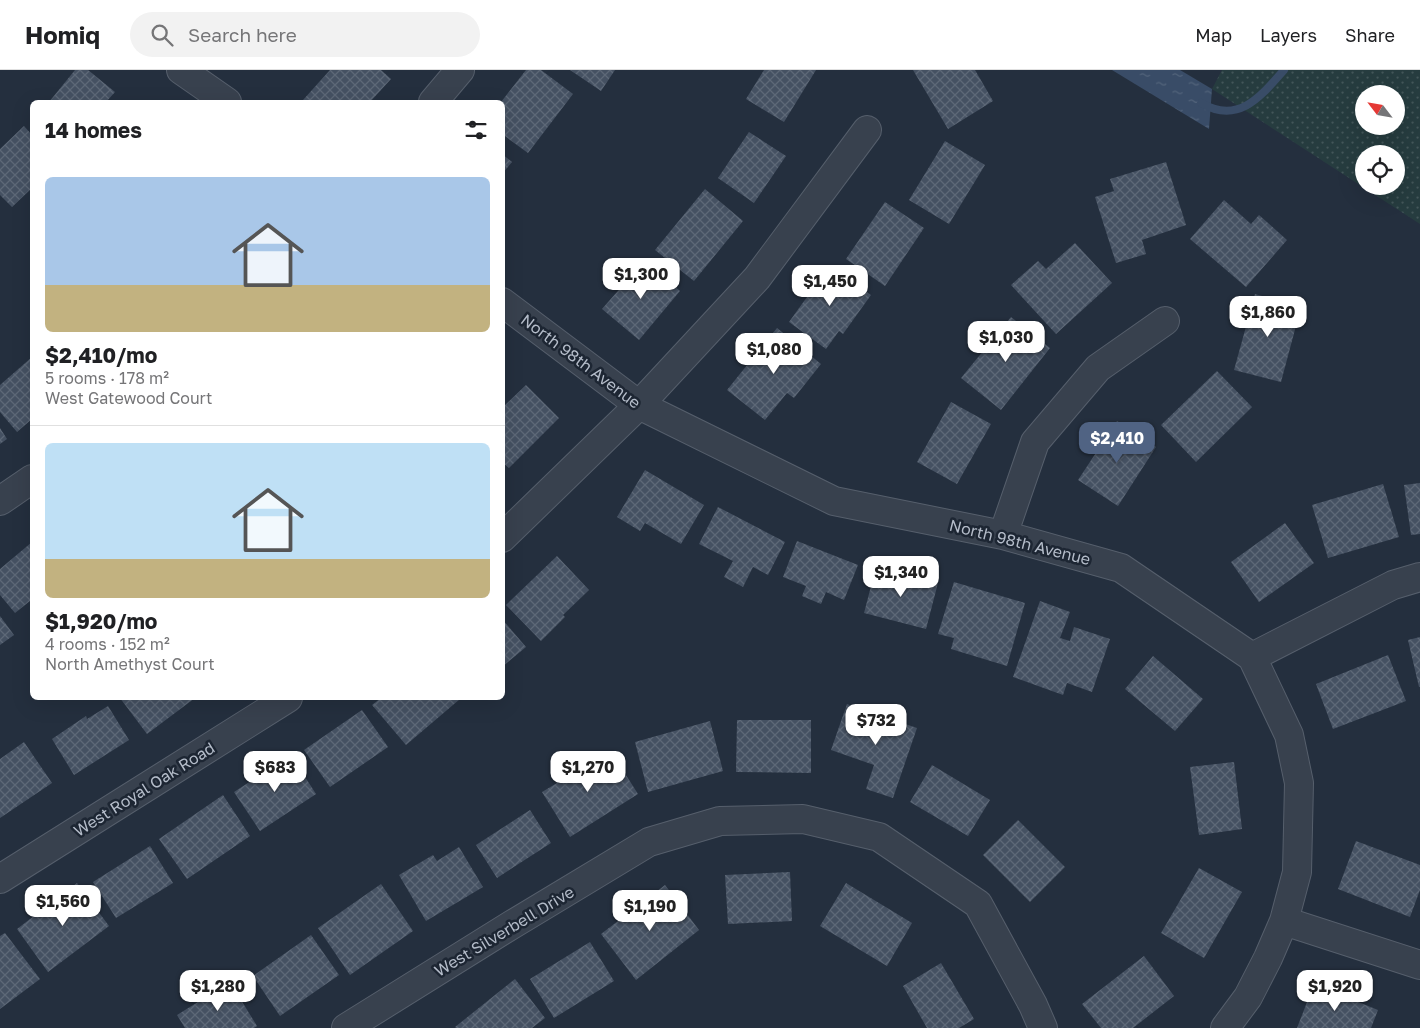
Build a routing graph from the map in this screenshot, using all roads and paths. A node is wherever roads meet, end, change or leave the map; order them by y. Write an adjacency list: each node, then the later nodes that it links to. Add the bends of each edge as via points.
1 (181, 70): 3 (street)
2 (460, 70): 4 (street)
3 (223, 100)
4 (435, 100)
5 (867, 130): 8 (street, via 757,278)
6 (505, 304): 8 (street, North 98th Avenue)
7 (1165, 321): 12 (street, via 1098,368 1035,442)
8 (638, 405): 11 (street); 12 (street, North 98th Avenue, via 834,501)
9 (30, 480): 10 (street)
10 (0, 501)
11 (505, 535)
12 (1003, 535): 14 (street, North 98th Avenue, via 1121,568)
13 (1420, 578): 14 (street, via 1393,585)
14 (1252, 657): 17 (street, via 1289,735 1299,783 1297,872)
15 (285, 700): 16 (street, West Royal Oak Road)
16 (0, 879)
17 (1284, 920): 18 (street); 21 (street, via 1248,996)
18 (1420, 965)
19 (346, 1028): 20 (street, West Silverbell Drive, via 649,842 720,821 804,819 879,837 978,904)
20 (1043, 1028)
21 (1226, 1028)

